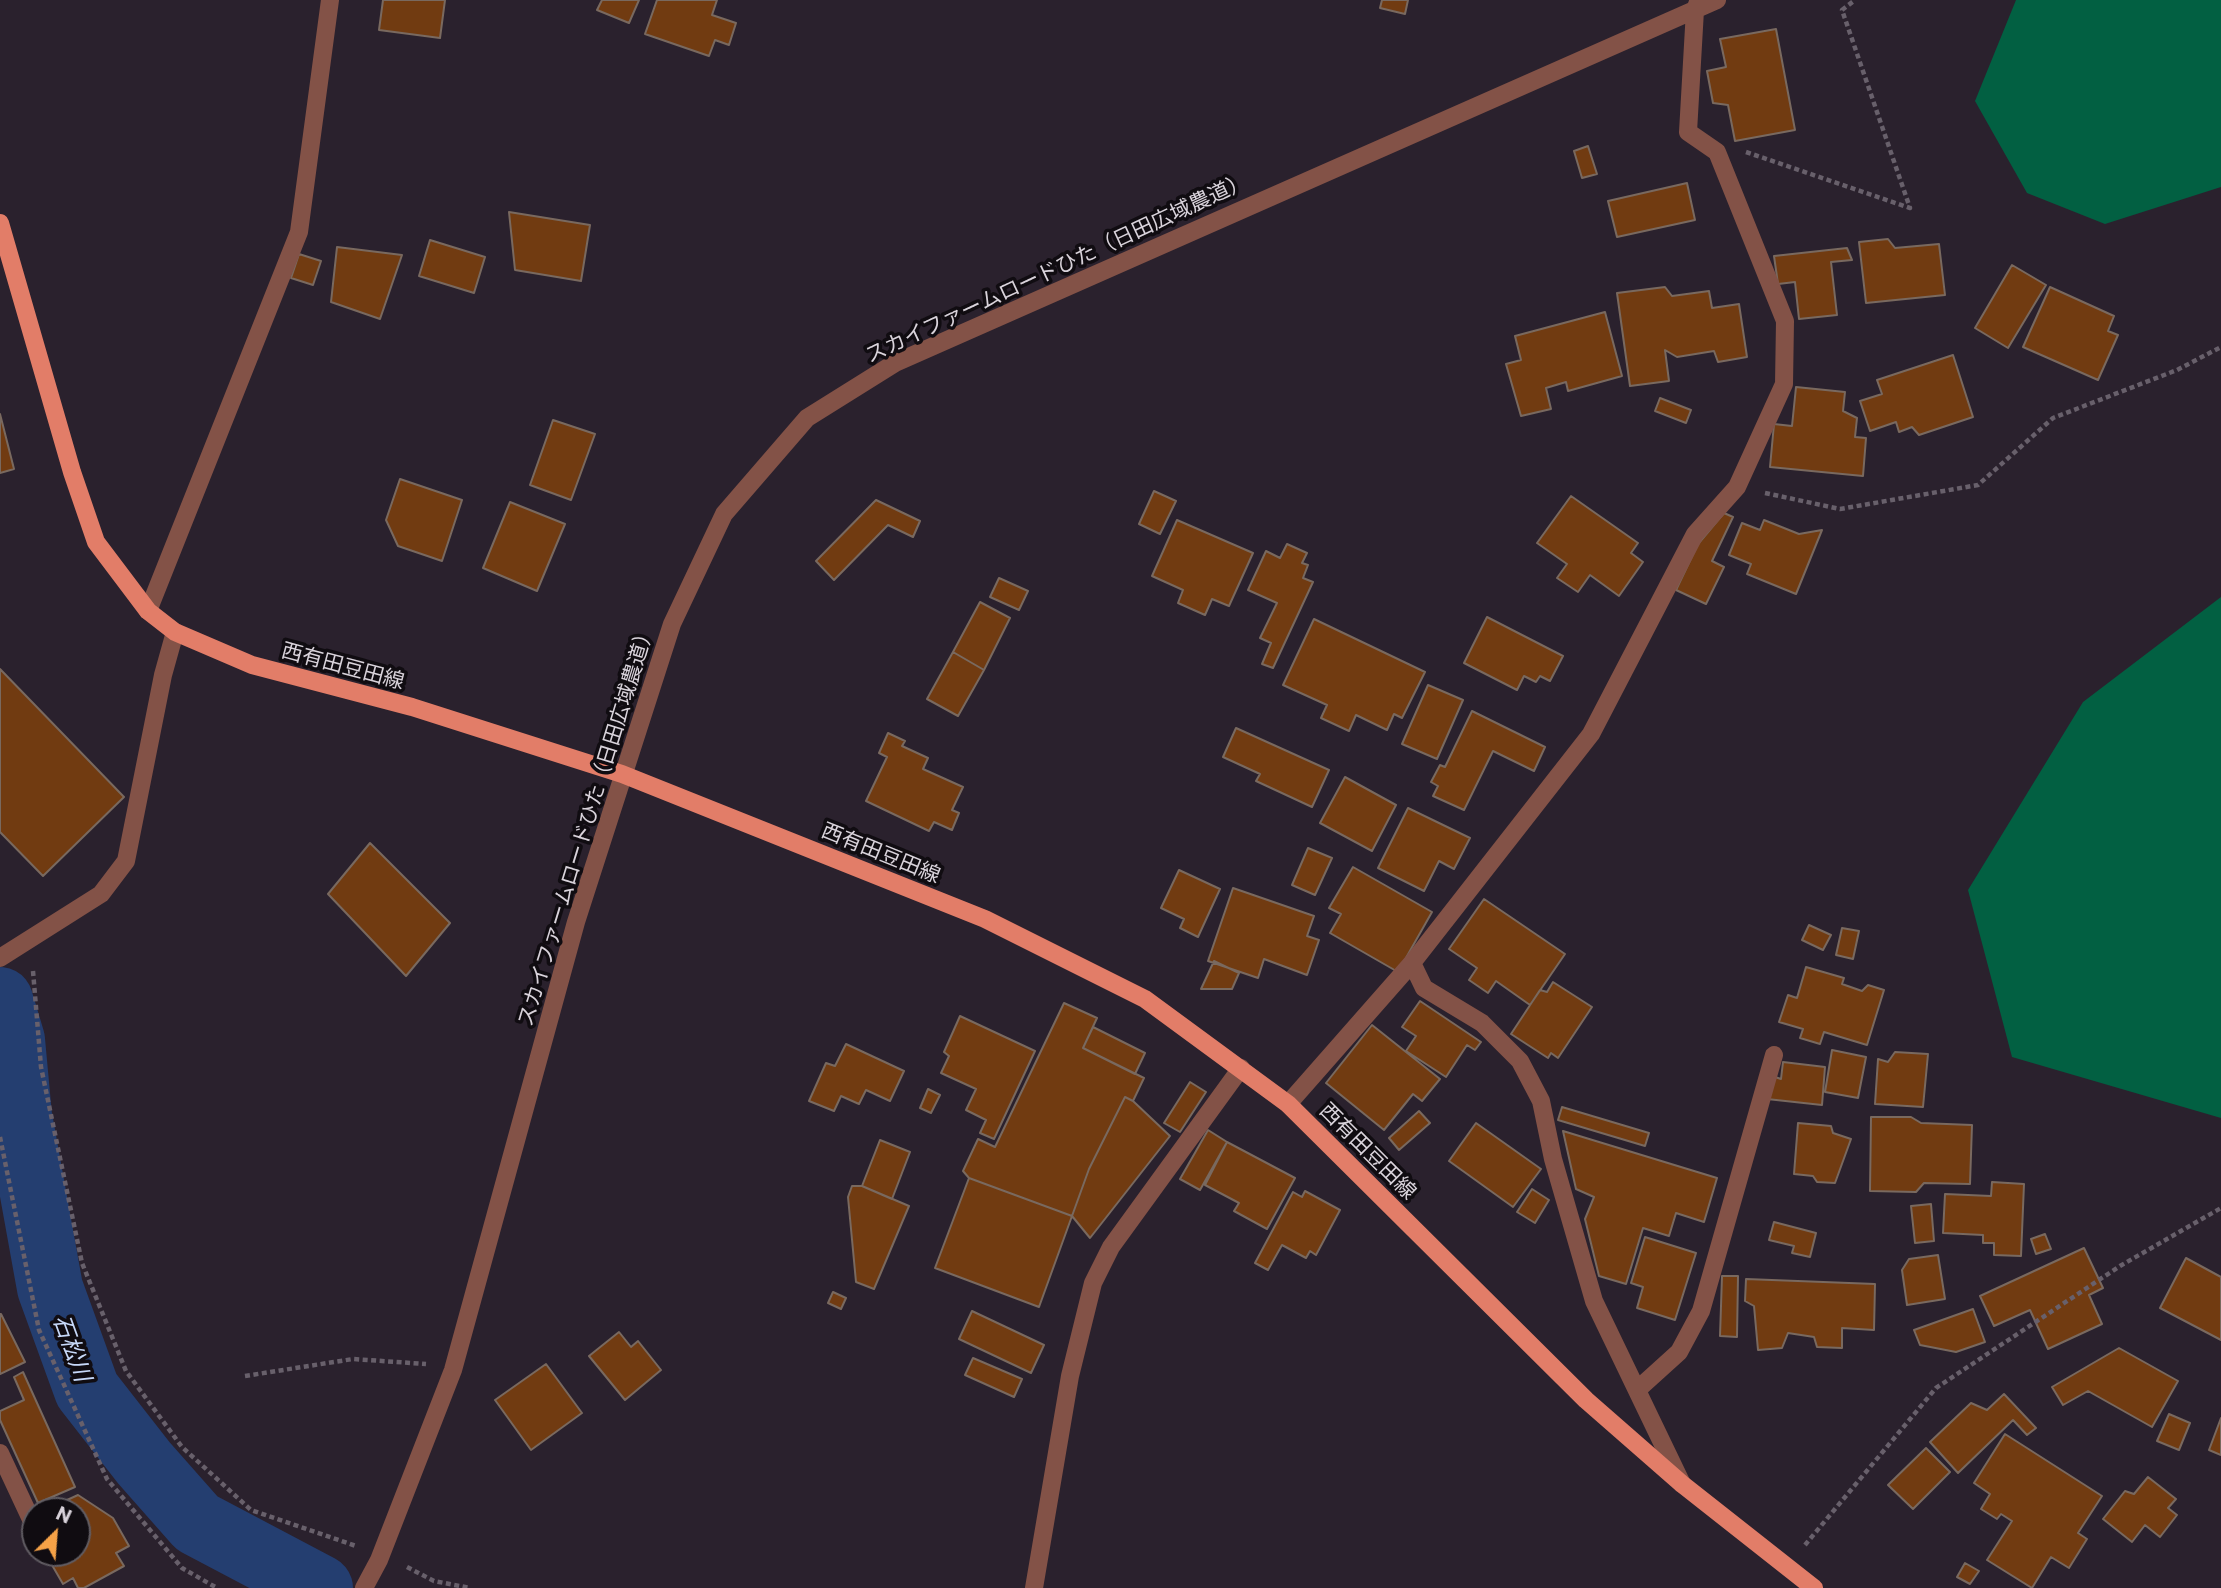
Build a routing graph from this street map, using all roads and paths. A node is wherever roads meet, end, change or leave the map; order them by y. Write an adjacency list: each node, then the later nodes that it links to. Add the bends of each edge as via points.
1 (330, 0): 9 (street, via 299,232)
2 (1717, 0): 4 (street, スカイファームロードひた（日田広域農道）)
3 (1855, 0): 5 (path, via 1842,10 1910,208)
4 (1697, 5): 8 (street, via 1688,132 1717,152 1785,321 1784,384); 11 (street, スカイファームロードひた（日田広域農道）, via 895,363 807,418 724,514 672,624)
5 (1741, 150)
6 (0, 223): 9 (main road, 西有田豆田線, via 96,542)
7 (2221, 346): 8 (path, via 2177,370 2053,418 1978,485 1840,509)
8 (1737, 487): 14 (street, via 1695,534 1591,734)
9 (148, 611): 10 (main road, 西有田豆田線)
10 (175, 632): 11 (main road, 西有田豆田線, via 252,666 412,707); 12 (street, via 125,861 101,894)
11 (622, 775): 16 (main road, 西有田豆田線, via 985,919 1144,999); 27 (street, スカイファームロードひた（日田広域農道）, via 576,922 453,1370)
12 (25, 942): 13 (street); 26 (path, via 41,1067 82,1263 126,1371 182,1447 251,1510)
13 (0, 958)
14 (1412, 963): 17 (street); 22 (street, via 1424,988 1482,1023 1520,1061 1541,1101 1594,1301)
15 (1774, 1055): 22 (street, via 1701,1311 1679,1352)
16 (1241, 1068): 17 (main road, 西有田豆田線); 32 (street, via 1111,1247 1093,1283 1070,1376)
17 (1288, 1104): 24 (main road, 西有田豆田線, via 1586,1400)
18 (0, 1137): 29 (path, via 39,1330 107,1479 181,1568)
19 (2221, 1208): 28 (path, via 2120,1266 1936,1388)
20 (430, 1364): 21 (path, via 353,1359)
21 (245, 1376)
22 (1637, 1390): 24 (street)
23 (0, 1453): 25 (street)
24 (1682, 1484): 28 (main road, 西有田豆田線)
25 (21, 1498)
26 (361, 1548)
27 (380, 1557): 30 (street, スカイファームロードひた（日田広域農道）); 31 (path, via 434,1581)
28 (1788, 1565): 33 (main road, 西有田豆田線)
29 (217, 1588)
30 (364, 1588)
31 (470, 1588)
32 (1034, 1588)
33 (1814, 1588)

